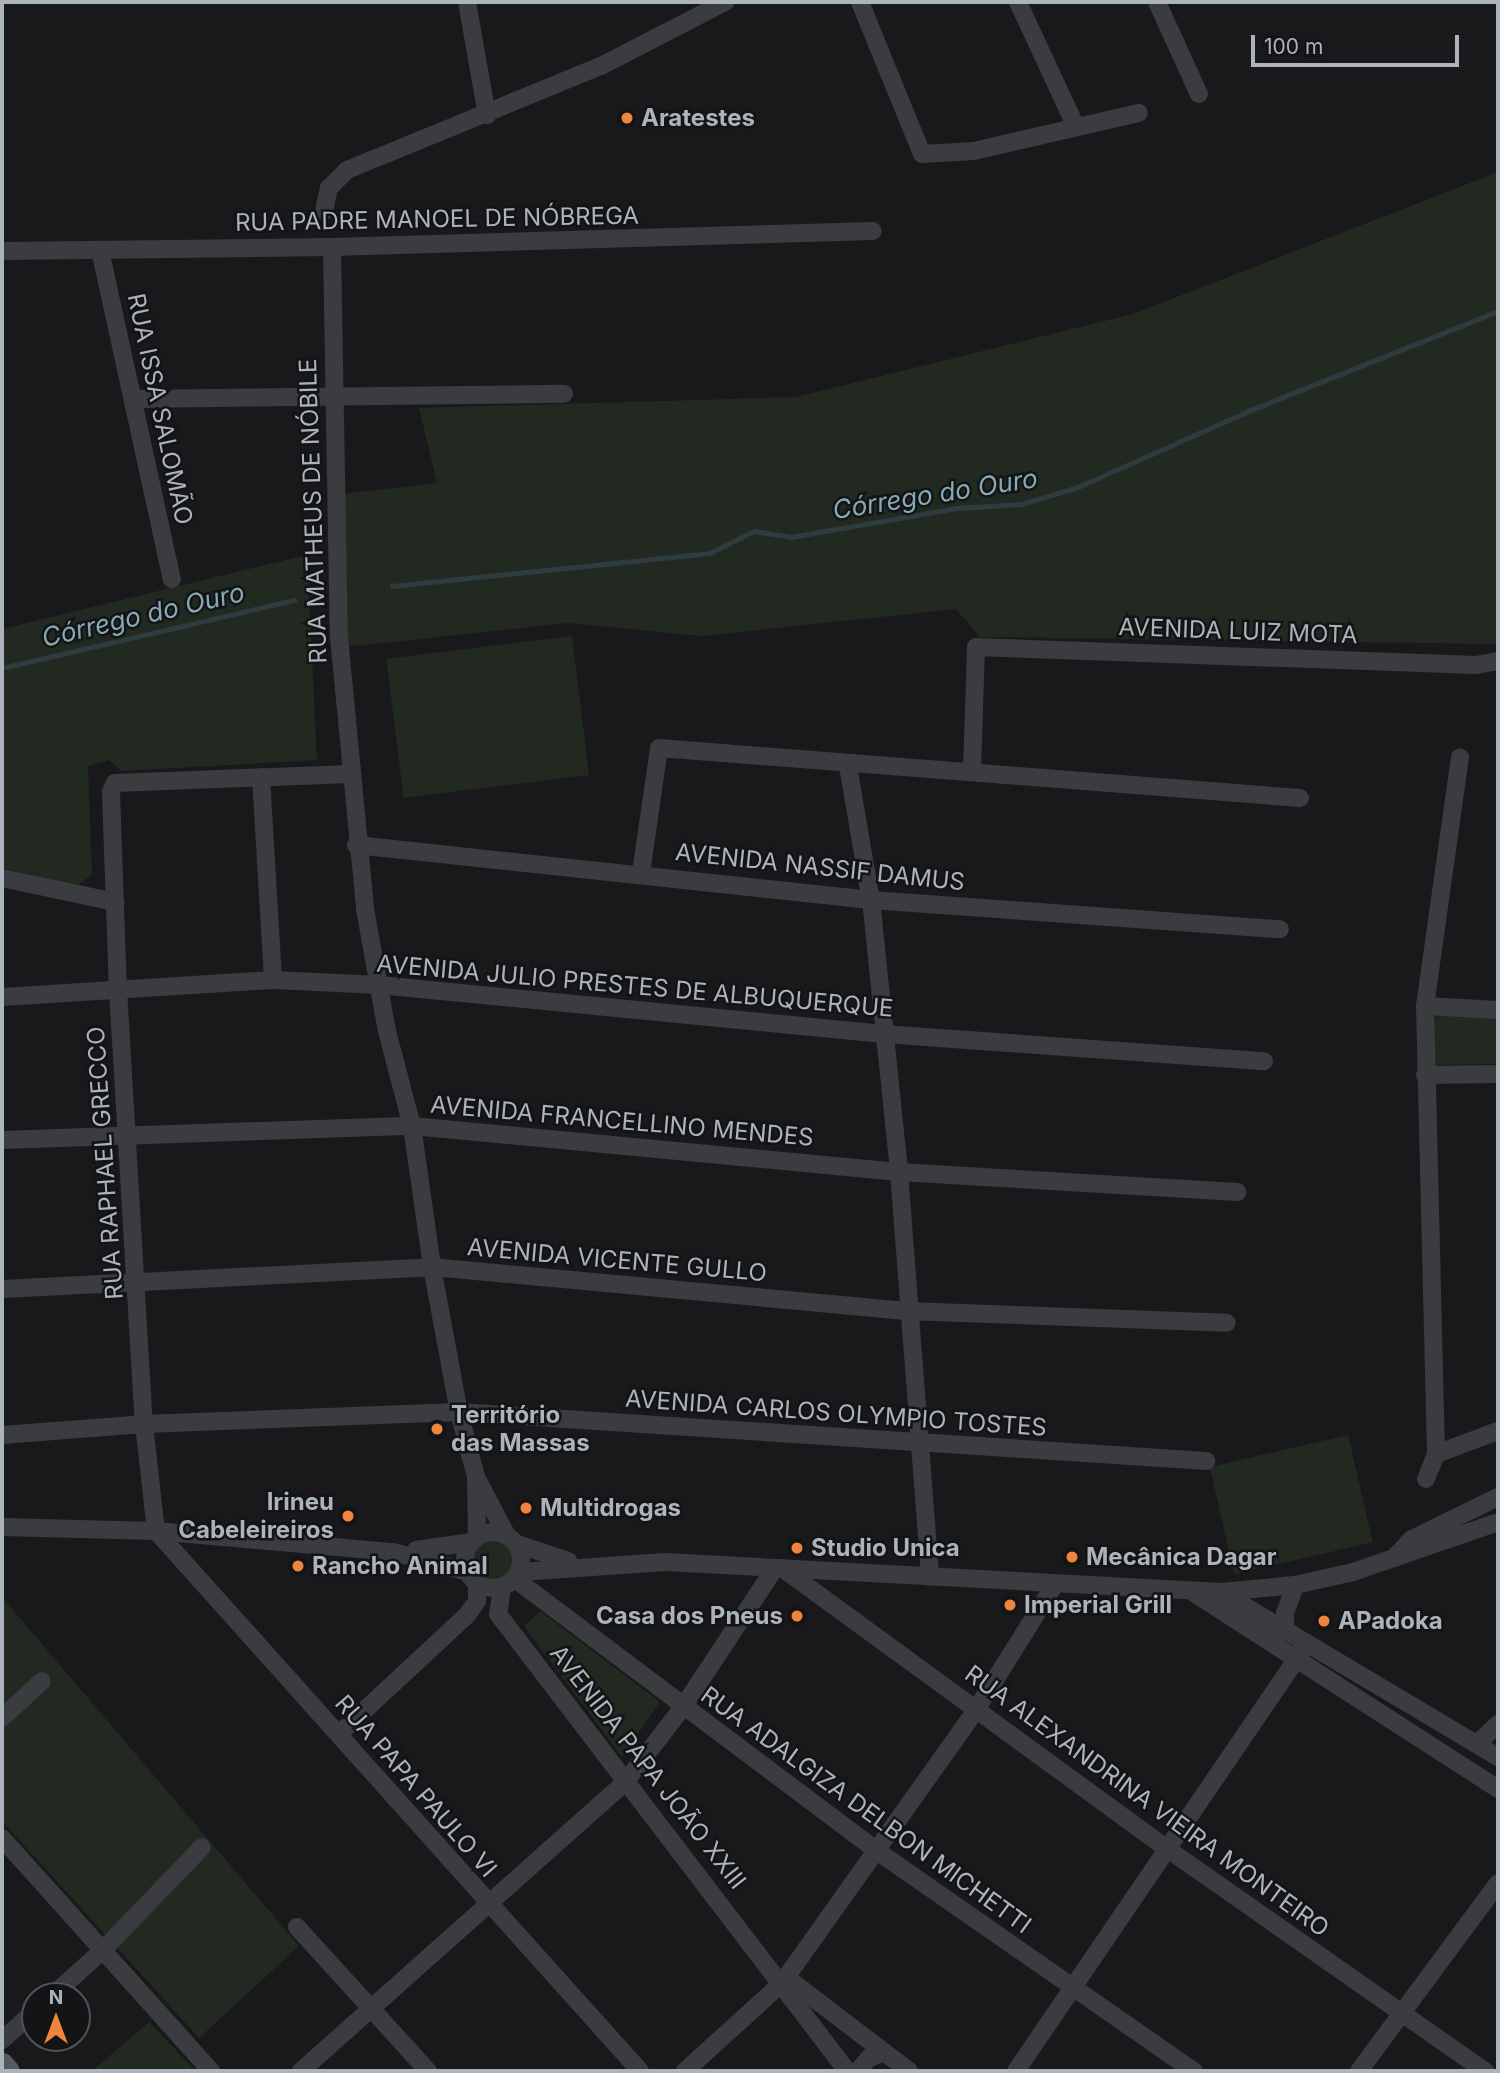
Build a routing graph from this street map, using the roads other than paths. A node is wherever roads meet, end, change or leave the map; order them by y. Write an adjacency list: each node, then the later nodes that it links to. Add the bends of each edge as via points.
1 (467, 2): 8 (street)
2 (725, 2): 8 (street, via 601,66)
3 (860, 2): 9 (street, via 922,154 974,151)
4 (1018, 2): 9 (street)
5 (1157, 2): 6 (street)
6 (1199, 94)
7 (1139, 113): 9 (street)
8 (487, 115): 10 (street, via 347,170 329,187)
9 (1075, 125)
10 (324, 211)
11 (873, 231): 12 (street, RUA PADRE MANOEL DE NÓBREGA)
12 (331, 247): 13 (street, RUA PADRE MANOEL DE NÓBREGA); 16 (street, RUA MATHEUS DE NÓBILE)
13 (100, 250): 14 (street, RUA PADRE MANOEL DE NÓBREGA); 17 (street, RUA ISSA SALOMÃO)
14 (2, 251)
15 (565, 394): 16 (street)
16 (334, 398): 17 (street); 23 (street, RUA MATHEUS DE NÓBILE, via 339,637)
17 (133, 399): 18 (street, RUA ISSA SALOMÃO)
18 (172, 579)
19 (1498, 661): 22 (street, AVENIDA LUIZ MOTA, via 1476,665 976,647)
20 (1460, 757): 36 (street)
21 (848, 766): 22 (street); 27 (street, via 659,747); 29 (street)
22 (972, 770): 25 (street)
23 (349, 774): 24 (street); 26 (street, RUA MATHEUS DE NÓBILE)
24 (261, 777): 30 (street, RUA RAPHAEL GRECCO, via 115,783 111,792); 32 (street)
25 (1300, 798)
26 (356, 845): 27 (street, AVENIDA NASSIF DAMUS); 33 (street, RUA MATHEUS DE NÓBILE)
27 (641, 873): 29 (street, AVENIDA NASSIF DAMUS)
28 (2, 878): 30 (street)
29 (871, 900): 31 (street, AVENIDA NASSIF DAMUS); 38 (street)
30 (115, 902): 34 (street, RUA RAPHAEL GRECCO)
31 (1280, 929)
32 (273, 980): 33 (street, AVENIDA JULIO PRESTES DE ALBUQUERQUE); 34 (street, AVENIDA JULIO PRESTES DE ALBUQUERQUE)
33 (379, 985): 38 (street, AVENIDA JULIO PRESTES DE ALBUQUERQUE); 42 (street, RUA MATHEUS DE NÓBILE)
34 (118, 990): 35 (street, AVENIDA JULIO PRESTES DE ALBUQUERQUE); 43 (street, RUA RAPHAEL GRECCO)
35 (2, 997)
36 (1425, 1006): 37 (street); 40 (street)
37 (1498, 1010)
38 (884, 1034): 39 (street, AVENIDA JULIO PRESTES DE ALBUQUERQUE); 45 (street)
39 (1264, 1062)
40 (1425, 1074): 41 (street); 57 (street)
41 (1498, 1074)
42 (412, 1126): 43 (street, AVENIDA FRANCELLINO MENDES); 45 (street, AVENIDA FRANCELLINO MENDES); 47 (street, RUA MATHEUS DE NÓBILE)
43 (130, 1134): 44 (street, AVENIDA FRANCELLINO MENDES); 48 (street, RUA RAPHAEL GRECCO)
44 (2, 1140)
45 (899, 1171): 46 (street, AVENIDA FRANCELLINO MENDES); 50 (street)
46 (1237, 1192)
47 (432, 1267): 48 (street, AVENIDA VICENTE GULLO); 50 (street, AVENIDA VICENTE GULLO); 52 (street, RUA MATHEUS DE NÓBILE)
48 (137, 1285): 49 (street, AVENIDA VICENTE GULLO); 53 (street, RUA RAPHAEL GRECCO)
49 (2, 1289)
50 (906, 1311): 51 (street, AVENIDA VICENTE GULLO); 56 (street)
51 (1227, 1323)
52 (459, 1412): 53 (street, AVENIDA CARLOS OLYMPIO TOSTES); 56 (street, AVENIDA CARLOS OLYMPIO TOSTES); 59 (street, RUA MATHEUS DE NÓBILE)
53 (144, 1424): 55 (street, AVENIDA CARLOS OLYMPIO TOSTES); 64 (street, RUA RAPHAEL GRECCO)
54 (1498, 1431): 57 (street)
55 (2, 1436)
56 (920, 1445): 58 (street, AVENIDA CARLOS OLYMPIO TOSTES); 71 (street)
57 (1436, 1454): 60 (street)
58 (1206, 1461)
59 (476, 1477): 65 (street); 66 (street)
60 (1426, 1479)
61 (1498, 1497): 68 (street, via 1412,1539)
62 (1498, 1522): 68 (street)
63 (2, 1527): 64 (street)
64 (156, 1531): 67 (street); 86 (street, RUA PAPA PAULO VI)
65 (474, 1539): 66 (street, via 491,1532); 67 (street); 72 (street, via 465,1556)
66 (512, 1539): 69 (street); 73 (street)
67 (393, 1552): 72 (street)
68 (1392, 1561): 75 (street)
69 (582, 1564): 70 (street, via 666,1562); 73 (street)
70 (779, 1568): 71 (street); 82 (street); 83 (street, RUA ALEXANDRINA VIEIRA MONTEIRO)
71 (930, 1577): 74 (street)
72 (473, 1578): 73 (street); 86 (street, via 477,1601 467,1615)
73 (512, 1579): 82 (street, RUA ADALGIZA DELBON MICHETTI); 89 (street, AVENIDA PAPA JOÃO XXIII, via 498,1614)
74 (1055, 1584): 77 (street); 83 (street)
75 (1295, 1585): 76 (street); 78 (street, via 1284,1612)
76 (1221, 1592): 77 (street); 78 (street)
77 (1194, 1593): 80 (street)
78 (1285, 1631): 79 (street)
79 (1306, 1645): 80 (street); 87 (street)
80 (1295, 1661): 90 (street); 93 (street)
81 (42, 1681): 84 (street)
82 (683, 1707): 89 (street); 94 (street, RUA ADALGIZA DELBON MICHETTI)
83 (976, 1710): 93 (street, RUA ALEXANDRINA VIEIRA MONTEIRO); 94 (street)
84 (2, 1718)
85 (1498, 1724): 87 (street)
86 (339, 1734): 96 (street, RUA PAPA PAULO VI)
87 (1476, 1744): 88 (street)
88 (1498, 1757)
89 (626, 1781): 96 (street); 99 (street, AVENIDA PAPA JOÃO XXIII)
90 (1498, 1788)
91 (2, 1838): 98 (street)
92 (202, 1847): 98 (street)
93 (1169, 1850): 101 (street); 103 (street, RUA ALEXANDRINA VIEIRA MONTEIRO)
94 (877, 1851): 99 (street); 101 (street, RUA ADALGIZA DELBON MICHETTI)
95 (1498, 1883): 103 (street)
96 (486, 1903): 102 (street); 112 (street, RUA PAPA PAULO VI)
97 (298, 1927): 102 (street)
98 (102, 1951): 100 (street); 109 (street)
99 (781, 1977): 106 (street); 113 (street); 114 (street, AVENIDA PAPA JOÃO XXIII)
100 (68, 1982)
101 (1071, 1988): 117 (street); 118 (street, RUA ADALGIZA DELBON MICHETTI)
102 (370, 2007): 110 (street); 111 (street)
103 (1402, 2012): 119 (street); 120 (street, RUA ALEXANDRINA VIEIRA MONTEIRO)
104 (21, 2023): 105 (street)
105 (2, 2040)
106 (882, 2053): 115 (street, via 869,2058); 116 (street)
107 (2, 2064): 108 (main road)
108 (8, 2071)
109 (211, 2071)
110 (301, 2071)
111 (428, 2071)
112 (640, 2071)
113 (685, 2071)
114 (847, 2071)
115 (858, 2071)
116 (909, 2071)
117 (1016, 2071)
118 (1195, 2071)
119 (1359, 2071)
120 (1485, 2071)

